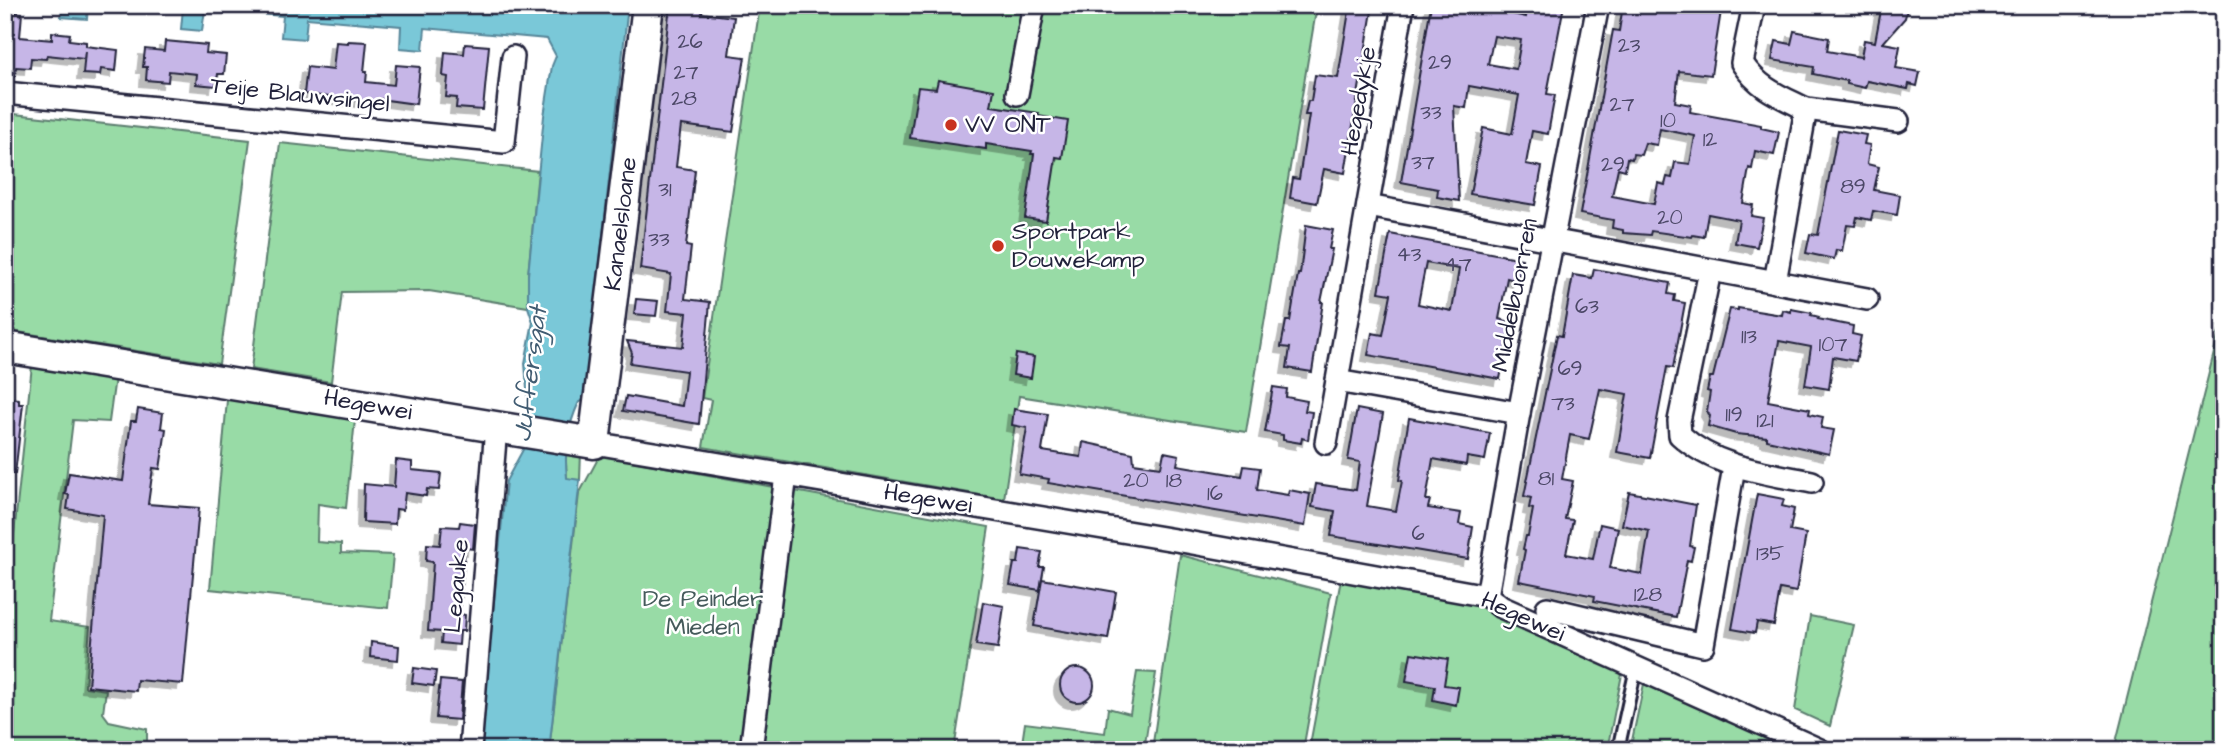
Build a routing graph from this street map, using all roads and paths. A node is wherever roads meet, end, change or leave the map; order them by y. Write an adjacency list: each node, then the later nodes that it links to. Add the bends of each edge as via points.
1 (648, 5): 20 (street, Kanaelsloane)
2 (1034, 5): 8 (street)
3 (1403, 5): 11 (street, Hegedykje)
4 (1598, 5): 12 (street, Middelbuorren)
5 (1754, 5): 9 (street, via 1742,63 1764,88)
6 (513, 57): 7 (street, Teije Blauwsingel, via 504,142)
7 (5, 93)
8 (1017, 94)
9 (1806, 109): 10 (street); 14 (street)
10 (1898, 121)
11 (1368, 206): 12 (street); 17 (street, Hegedykje)
12 (1552, 240): 13 (street); 18 (street, Middelbuorren)
13 (1710, 271): 14 (street); 22 (street, via 1679,421 1680,435)
14 (1775, 282): 15 (street)
15 (1867, 299)
16 (5, 347): 19 (street, Hegewei)
17 (1338, 381): 18 (street); 21 (street, Hegedykje)
18 (1519, 413): 25 (street, Middelbuorren)
19 (506, 429): 20 (street, Hegewei); 28 (street, Legauke)
20 (588, 442): 23 (street, Hegewei)
21 (1326, 443)
22 (1734, 467): 24 (street); 26 (street, via 1706,655)
23 (786, 475): 25 (street, Hegewei); 29 (street)
24 (1812, 482)
25 (1487, 596): 27 (street, Hegewei, via 1501,607)
26 (1548, 608)
27 (1636, 668): 30 (lane); 31 (street, Hegewei)
28 (470, 750)
29 (751, 750)
30 (1618, 750)
31 (1820, 750)

